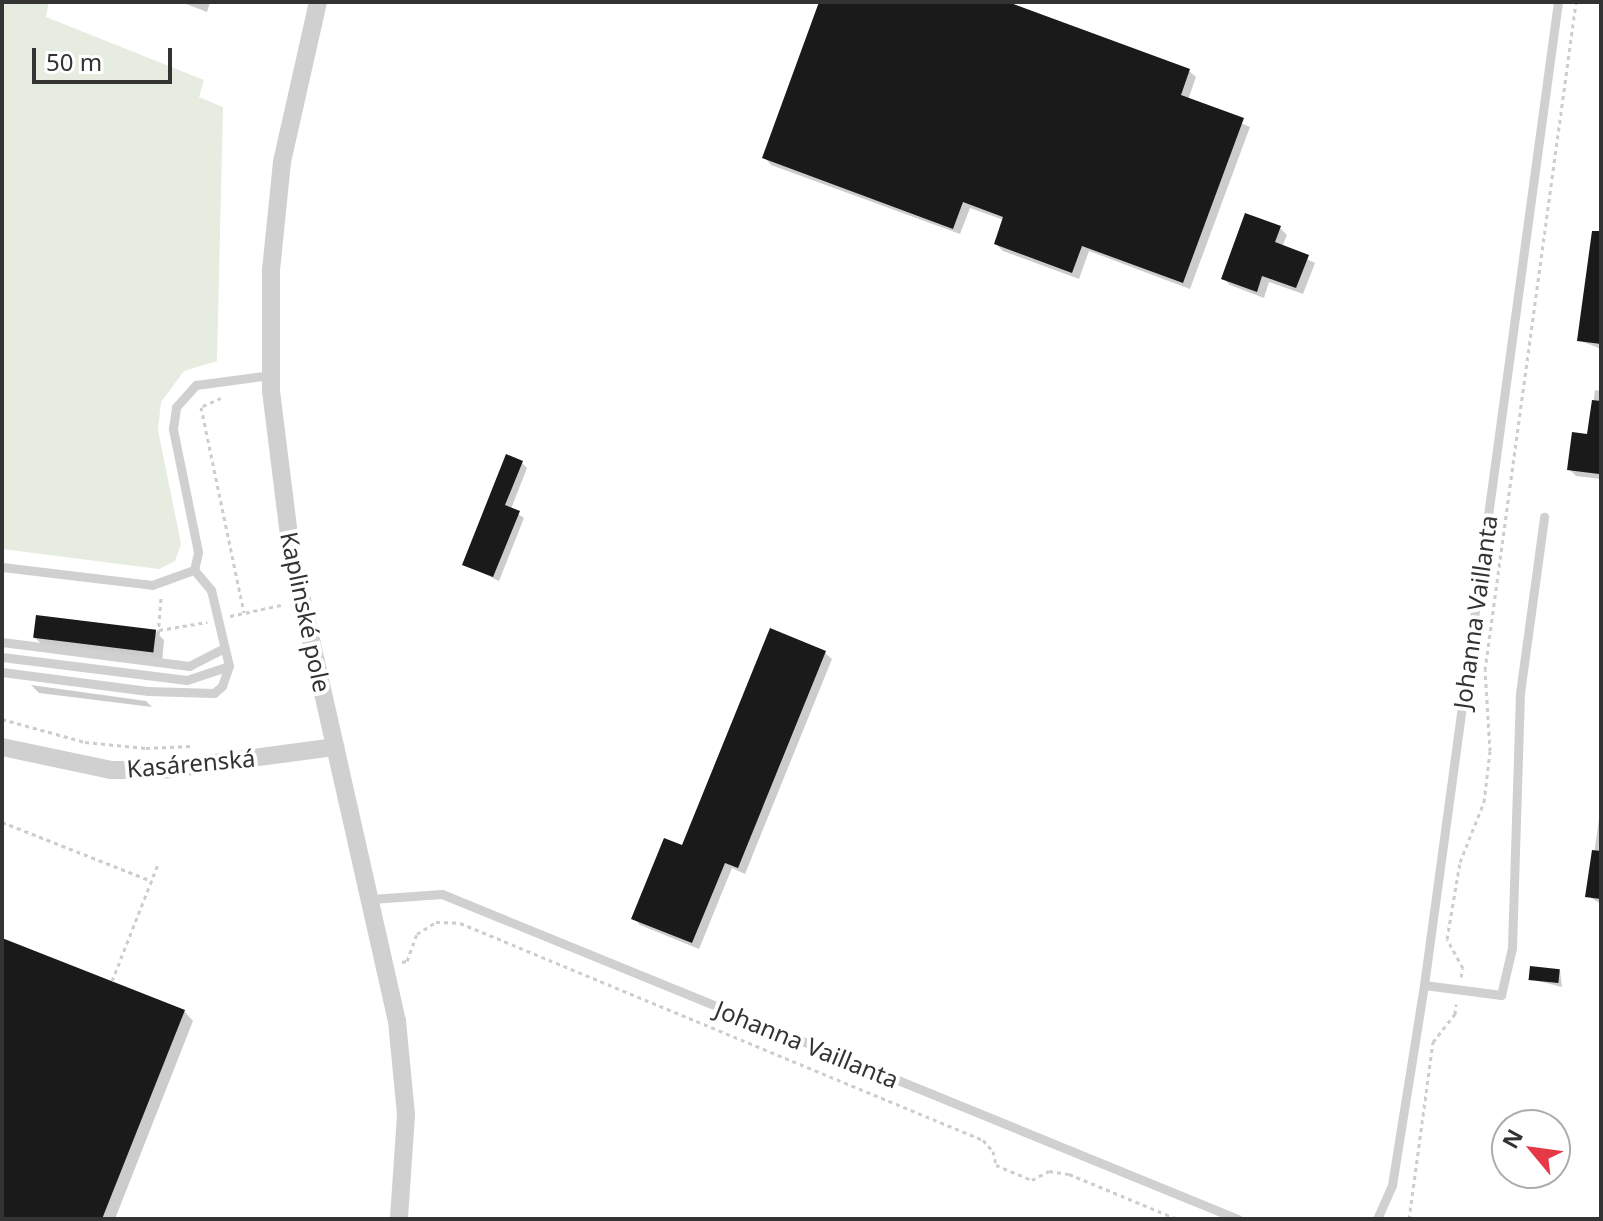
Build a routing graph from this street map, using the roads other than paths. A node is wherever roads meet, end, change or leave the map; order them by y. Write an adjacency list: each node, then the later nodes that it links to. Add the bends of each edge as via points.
1 (318, 2): 3 (street, Kaplinské pole, via 282,162 271,271)
2 (1558, 2): 15 (lane, Johanna Vaillanta)
3 (271, 375): 6 (lane, via 196,385 176,407 173,429 199,555); 13 (street, Kaplinské pole, via 291,551)
4 (1544, 517): 15 (lane, via 1520,693 1512,948 1501,995)
5 (2, 567): 6 (lane, via 160,584)
6 (194, 570): 8 (lane, via 211,590)
7 (2, 642): 8 (lane, via 189,666)
8 (224, 648): 10 (lane)
9 (2, 657): 10 (lane, via 187,680)
10 (229, 666): 11 (lane, via 222,686 204,696)
11 (2, 672)
12 (2, 747): 13 (street, Kasárenská, via 111,770 162,770)
13 (335, 747): 14 (street, Kaplinské pole)
14 (371, 899): 16 (street, Kaplinské pole, via 406,1115); 17 (lane, Johanna Vaillanta, via 442,894)
15 (1424, 985): 18 (lane, Johanna Vaillanta, via 1392,1185)
16 (399, 1219)
17 (1238, 1219)
18 (1377, 1219)

